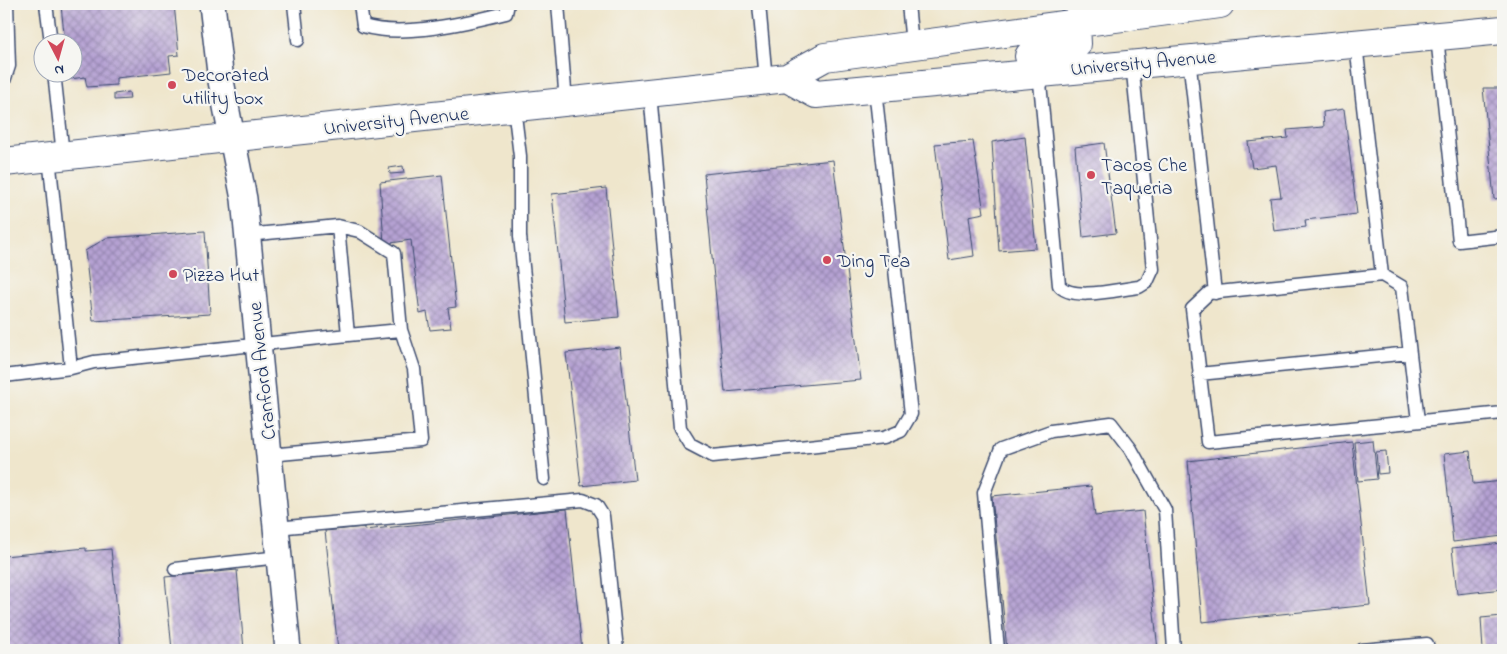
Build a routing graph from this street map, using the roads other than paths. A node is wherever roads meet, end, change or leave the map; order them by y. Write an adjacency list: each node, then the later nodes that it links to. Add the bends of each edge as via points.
1 (7, 4): 22 (lane, via 9,66)
2 (46, 4): 13 (lane)
3 (212, 4): 28 (street, Cranford Avenue)
4 (294, 4): 15 (lane)
5 (360, 4): 6 (lane, via 363,26 379,31 461,24 506,13)
6 (508, 4)
7 (558, 4): 26 (lane)
8 (758, 4): 21 (lane)
9 (908, 4): 16 (lane)
10 (1220, 4): 11 (main road, University Avenue)
11 (1075, 14): 16 (main road, University Avenue); 24 (main road, via 1077,44 1060,52 941,68)
12 (1503, 30): 14 (main road, University Avenue)
13 (49, 32)
14 (1436, 37): 17 (main road, University Avenue); 33 (lane, via 1459,240)
15 (298, 40)
16 (912, 44): 21 (main road, University Avenue, via 825,57)
17 (1356, 44): 18 (main road, University Avenue); 34 (lane)
18 (1188, 58): 19 (main road, University Avenue); 35 (lane)
19 (1132, 63): 20 (main road, University Avenue); 20 (lane, via 1153,270 1147,282 1139,286 1076,295 1063,291 1059,285)
20 (1039, 72): 24 (main road, University Avenue)
21 (777, 79): 24 (main road, University Avenue, via 816,94); 25 (main road, University Avenue)
22 (4, 81)
23 (54, 82): 29 (lane)
24 (886, 87): 25 (lane, via 911,414 901,431 884,438 713,456 690,444 680,428)
25 (650, 93): 26 (main road, University Avenue)
26 (566, 102): 27 (main road, University Avenue)
27 (514, 107): 28 (main road, University Avenue); 46 (lane, via 520,156 520,236)
28 (231, 138): 29 (main road, University Avenue); 32 (street, Cranford Avenue, via 244,199)
29 (56, 156): 30 (main road, University Avenue); 40 (lane)
30 (4, 162)
31 (338, 226): 32 (lane); 36 (lane, via 359,231 394,253); 37 (lane)
32 (247, 235): 38 (street, Cranford Avenue)
33 (1503, 236)
34 (1382, 275): 35 (lane); 39 (lane, via 1402,287)
35 (1214, 293): 41 (lane, via 1209,293 1192,309)
36 (401, 330): 37 (lane); 45 (lane, via 414,369 421,442)
37 (348, 335): 38 (lane)
38 (258, 344): 40 (lane, via 94,362); 45 (street, Cranford Avenue)
39 (1410, 353): 41 (lane); 44 (lane)
40 (71, 368): 42 (lane)
41 (1199, 374): 44 (lane, via 1208,442)
42 (4, 376)
43 (1503, 413): 44 (lane)
44 (1418, 421)
45 (269, 455): 47 (street, Cranford Avenue)
46 (544, 480)
47 (276, 528): 48 (street, Cranford Avenue); 51 (lane, via 584,500 596,505 603,516)
48 (279, 557): 49 (lane); 50 (street, Cranford Avenue)
49 (175, 569)
50 (288, 650)
51 (617, 650)
52 (998, 650): 53 (lane, via 984,493 1001,449 1051,431 1111,423 1131,449 1165,510)
53 (1174, 650)
54 (1362, 650): 55 (lane, via 1427,644)
55 (1428, 650)

